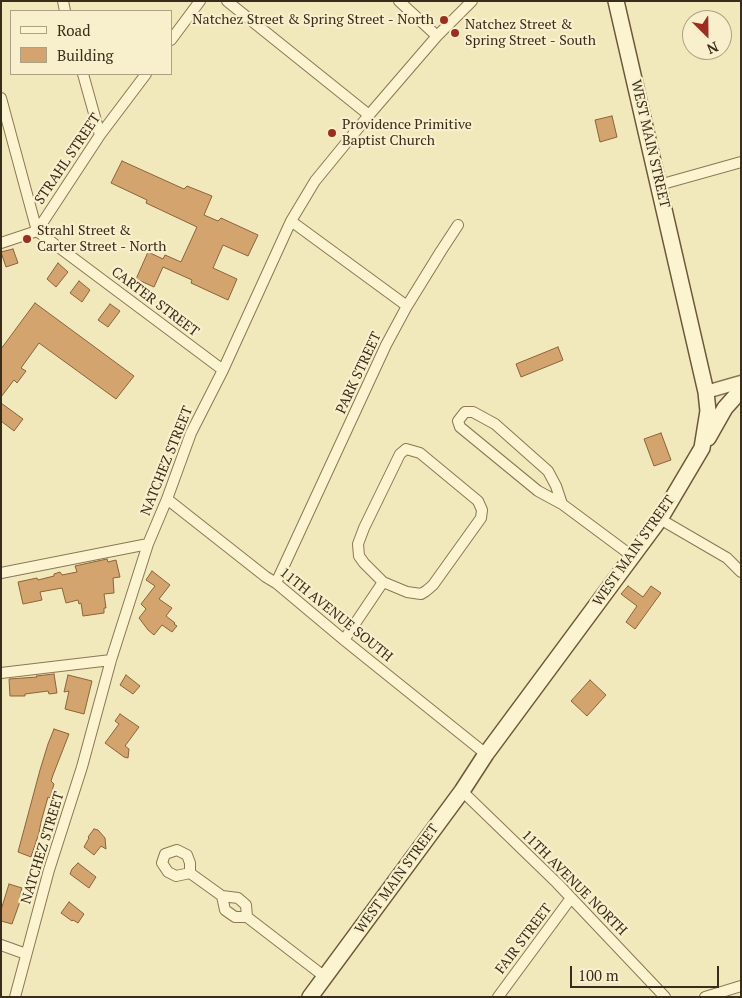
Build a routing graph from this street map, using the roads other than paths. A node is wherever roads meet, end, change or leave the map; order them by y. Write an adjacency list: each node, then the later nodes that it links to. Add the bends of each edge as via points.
1 (200, 1): 7 (street)
2 (228, 1): 11 (street)
3 (399, 1): 6 (street)
4 (472, 1): 6 (street, NATCHEZ STREET)
5 (616, 1): 14 (main road, WEST MAIN STREET)
6 (437, 36): 11 (street, NATCHEZ STREET)
7 (172, 39)
8 (83, 75): 12 (street)
9 (145, 75): 12 (street, STRAHL STREET)
10 (1, 98): 17 (street)
11 (368, 115): 15 (street, NATCHEZ STREET, via 315,181)
12 (100, 135): 17 (street, STRAHL STREET)
13 (741, 162): 14 (street)
14 (659, 185): 23 (main road, WEST MAIN STREET)
15 (291, 221): 19 (street); 20 (street, NATCHEZ STREET)
16 (458, 225): 19 (street, PARK STREET)
17 (36, 231): 18 (street); 20 (street, CARTER STREET)
18 (1, 243)
19 (407, 306): 33 (street, PARK STREET)
20 (223, 370): 25 (street, NATCHEZ STREET, via 191,433)
21 (741, 382): 23 (street)
22 (741, 390): 24 (main road, via 725,408)
23 (706, 392): 24 (main road, WEST MAIN STREET, via 708,411)
24 (702, 448): 27 (main road, WEST MAIN STREET)
25 (167, 499): 28 (street, NATCHEZ STREET); 33 (street, 11TH AVENUE SOUTH)
26 (562, 504): 26 (street, via 548,471 495,424 473,412 465,412 458,420 460,427 538,491); 29 (street)
27 (660, 520): 29 (main road, WEST MAIN STREET); 30 (street, via 727,558)
28 (148, 544): 31 (street); 35 (street, NATCHEZ STREET)
29 (632, 556): 37 (main road, WEST MAIN STREET)
30 (741, 572)
31 (1, 573)
32 (383, 582): 32 (street, via 359,556 358,544 400,454 406,449 420,453 478,501 481,518 426,591 421,594 407,592); 34 (street)
33 (276, 583): 34 (street, 11TH AVENUE SOUTH)
34 (344, 640): 37 (street, 11TH AVENUE SOUTH)
35 (111, 660): 36 (street); 44 (street, NATCHEZ STREET)
36 (1, 674)
37 (486, 754): 38 (main road, WEST MAIN STREET)
38 (462, 791): 41 (street, 11TH AVENUE NORTH); 45 (main road, WEST MAIN STREET)
39 (190, 872): 40 (street)
40 (222, 896): 42 (street, via 225,910 235,917); 42 (street, via 238,898 246,905)
41 (571, 898): 49 (street, FAIR STREET); 50 (street, 11TH AVENUE NORTH)
42 (247, 917): 45 (street)
43 (1, 945): 44 (street)
44 (26, 954): 47 (street, NATCHEZ STREET)
45 (325, 977): 48 (main road, WEST MAIN STREET)
46 (741, 986): 51 (street)
47 (16, 997)
48 (310, 997)
49 (498, 997)
50 (665, 997)
51 (706, 997)

